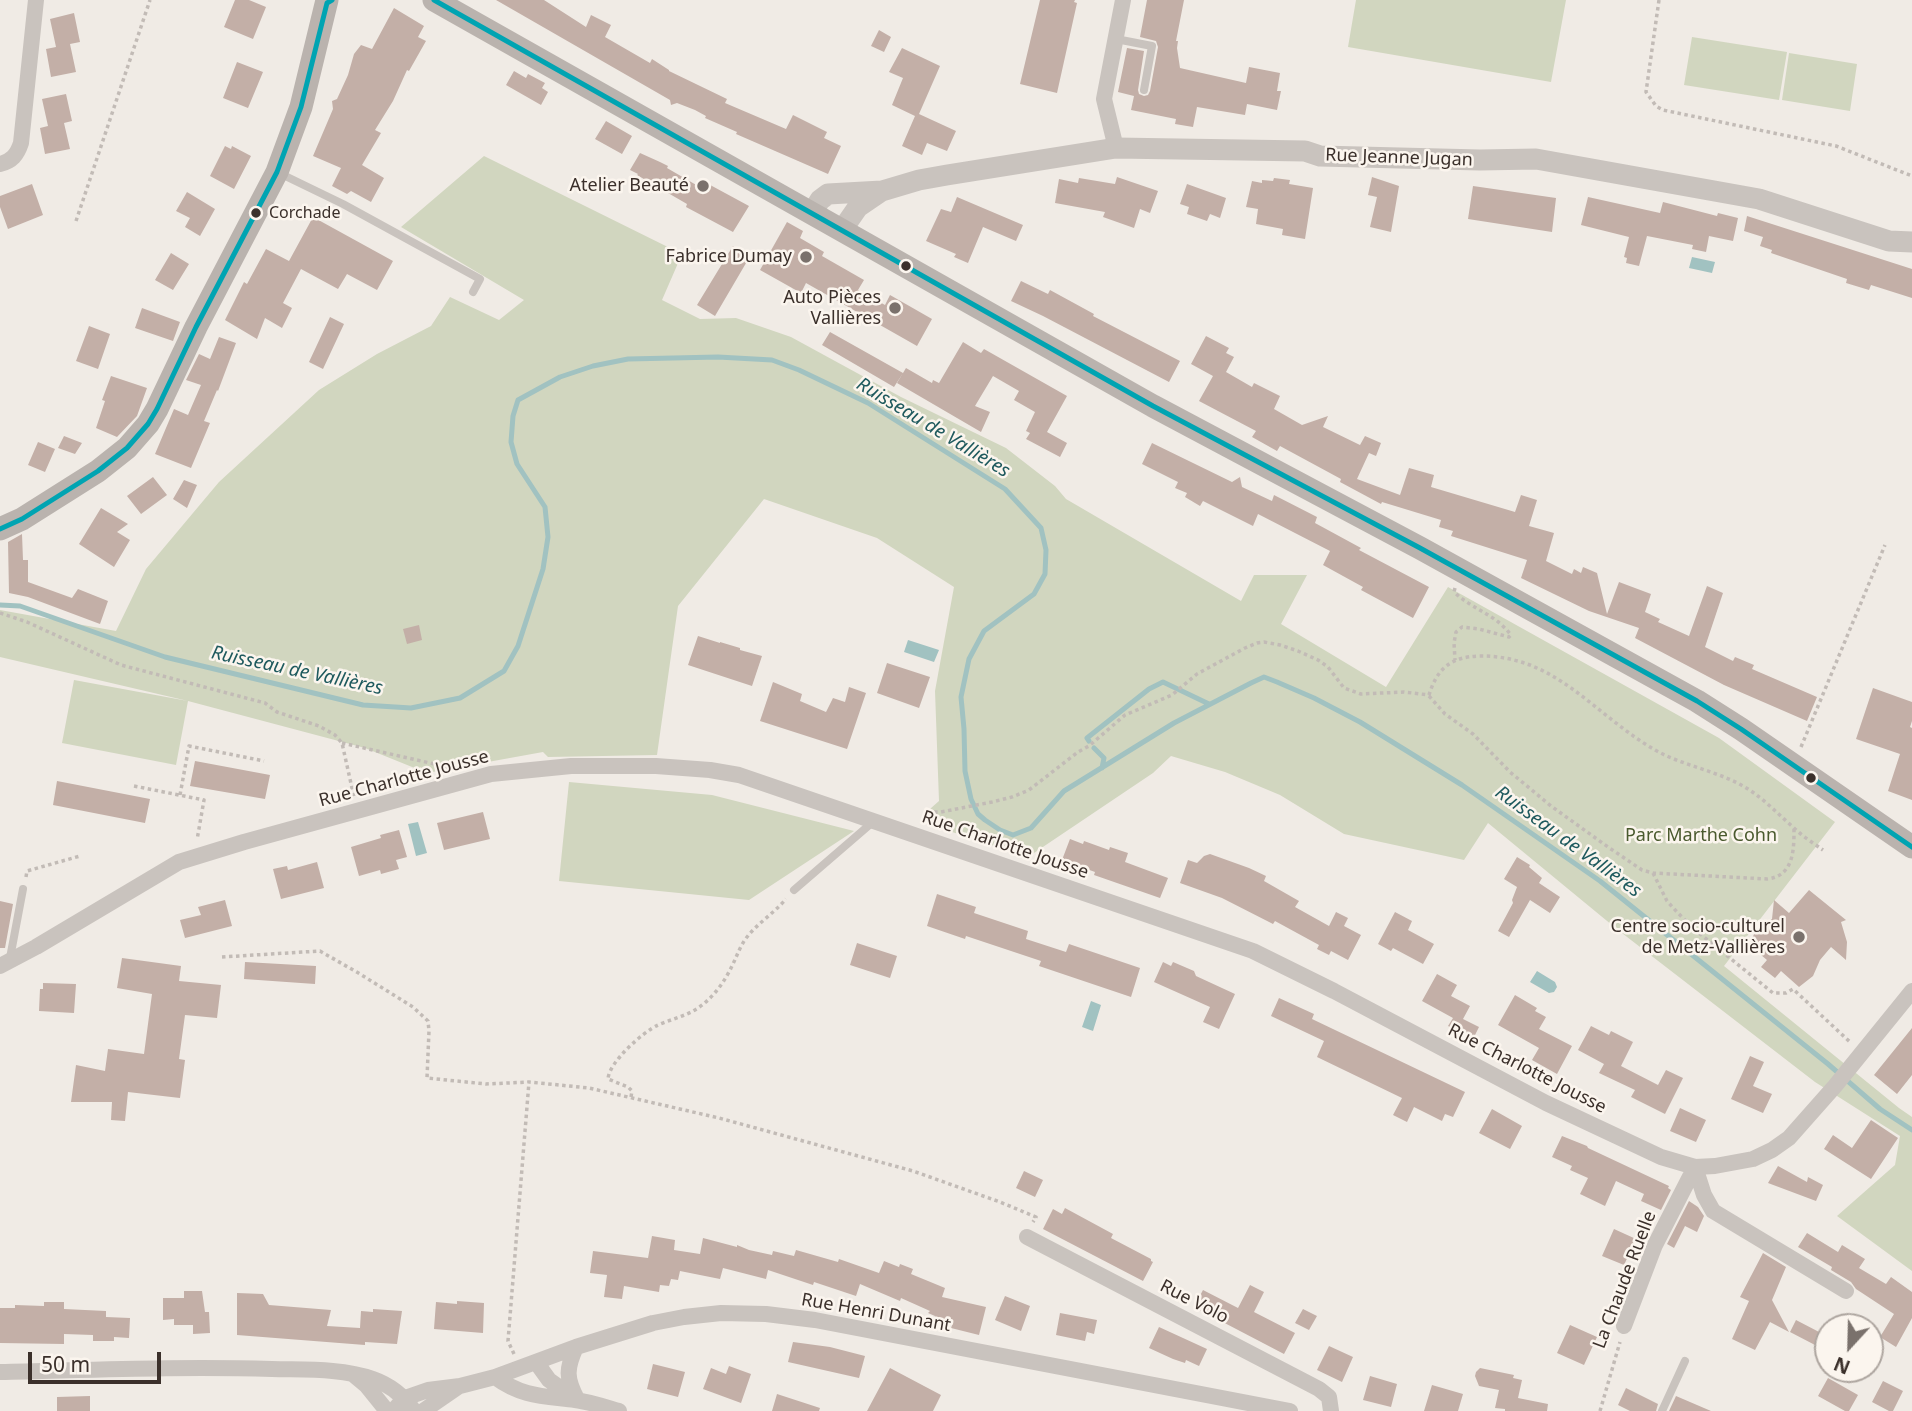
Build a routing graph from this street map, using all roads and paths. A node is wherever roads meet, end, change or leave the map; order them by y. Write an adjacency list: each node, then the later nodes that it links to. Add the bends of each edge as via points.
1 (36, 0): 10 (street, via 21,143 9,162)
2 (150, 0): 15 (path)
3 (434, 0): 14 (main road)
4 (1123, 0): 7 (street)
5 (1659, 0): 12 (path, via 1646,92 1656,106 1836,146)
6 (329, 1): 11 (main road, via 301,107)
7 (1115, 38): 8 (lane, via 1152,46); 9 (street, via 1104,99)
8 (1144, 90)
9 (1116, 148): 13 (street, Rue Jeanne Jugan, via 919,180); 17 (street, Rue Jeanne Jugan, via 1536,159 1759,199 1889,241)
10 (0, 164)
11 (276, 172): 18 (lane, via 480,279); 19 (main road, via 148,424 98,471)
12 (1912, 176)
13 (882, 191): 14 (street, Rue Jeanne Jugan, via 828,194); 16 (street, Rue Jeanne Jugan, via 858,207)
14 (812, 213): 16 (main road)
15 (76, 221)
16 (842, 230): 21 (main road, via 1153,406)
17 (1912, 242)
18 (473, 292)
19 (0, 529)
20 (1885, 545): 27 (path, via 1801,746)
21 (1460, 570): 23 (path, via 1454,592 1502,623 1511,635 1462,627 1456,632); 27 (main road, via 1697,701)
22 (0, 612): 25 (path, via 121,665 265,703 289,718 335,734)
23 (1455, 660): 24 (path, via 1434,677); 34 (path, via 1499,656 1549,672 1647,745 1666,757 1747,788)
24 (1429, 695): 32 (path, via 1361,694 1344,688 1318,660 1264,642 1196,674 1172,695 1125,715 1029,790); 39 (path, via 1551,806 1642,870)
25 (342, 743): 28 (path); 31 (path)
26 (264, 761): 30 (path, via 189,746)
27 (1789, 762): 35 (main road)
28 (480, 777): 31 (street, Rue Charlotte Jousse); 33 (street, Rue Charlotte Jousse, via 571,766 710,770 749,778)
29 (134, 786): 30 (path)
30 (180, 795): 38 (path, via 204,800)
31 (357, 811): 38 (street, Rue Charlotte Jousse)
32 (941, 812)
33 (874, 821): 41 (lane); 48 (street, Rue Charlotte Jousse, via 1253,951 1546,1103 1661,1157)
34 (1794, 828): 36 (path); 39 (path, via 1791,862 1778,877)
35 (1912, 847)
36 (1823, 850)
37 (80, 856): 40 (path, via 27,871)
38 (198, 856): 43 (street, Rue Charlotte Jousse, via 179,862)
39 (1653, 873): 45 (path, via 1667,901 1695,929 1773,993 1793,989)
40 (23, 889): 43 (lane)
41 (794, 890): 47 (path, via 748,936 721,985 701,1006 657,1026 627,1049 608,1079 628,1087)
42 (222, 957): 46 (path, via 320,950 428,1021 427,1078 486,1084)
43 (5, 963)
44 (1912, 991): 45 (street, Rue Charlotte Jousse)
45 (1857, 1058): 48 (street, Rue Charlotte Jousse, via 1789,1138 1772,1150 1753,1160)
46 (529, 1082): 47 (path); 54 (path, via 508,1341)
47 (631, 1097): 49 (path, via 913,1171 1036,1217)
48 (1695, 1167): 50 (street, via 1713,1211); 51 (street, La Chaude Ruelle, via 1655,1245)
49 (1027, 1237): 66 (street, Rue Volo, via 1319,1388 1329,1397)
50 (1846, 1291)
51 (1624, 1326): 67 (path, La Chaude Ruelle)
52 (576, 1347): 54 (street, Rue Henri Dunant); 59 (street, via 568,1371); 65 (street, Rue Henri Dunant, via 684,1317 766,1314)
53 (1685, 1361): 68 (lane)
54 (528, 1365): 57 (street, Rue Henri Dunant); 59 (street)
55 (0, 1372): 56 (street, via 215,1367)
56 (352, 1374): 60 (street, via 390,1387); 61 (street)
57 (495, 1377): 58 (street, Rue Henri Dunant); 59 (street, via 540,1397)
58 (460, 1386): 60 (street, Rue Henri Dunant, via 428,1390); 63 (street, Rue Henri Dunant)
59 (578, 1401): 64 (street)
60 (409, 1405): 62 (street)
61 (387, 1411)
62 (393, 1411)
63 (423, 1411)
64 (619, 1411)
65 (1290, 1411)
66 (1331, 1411)
67 (1600, 1411)
68 (1662, 1411)

